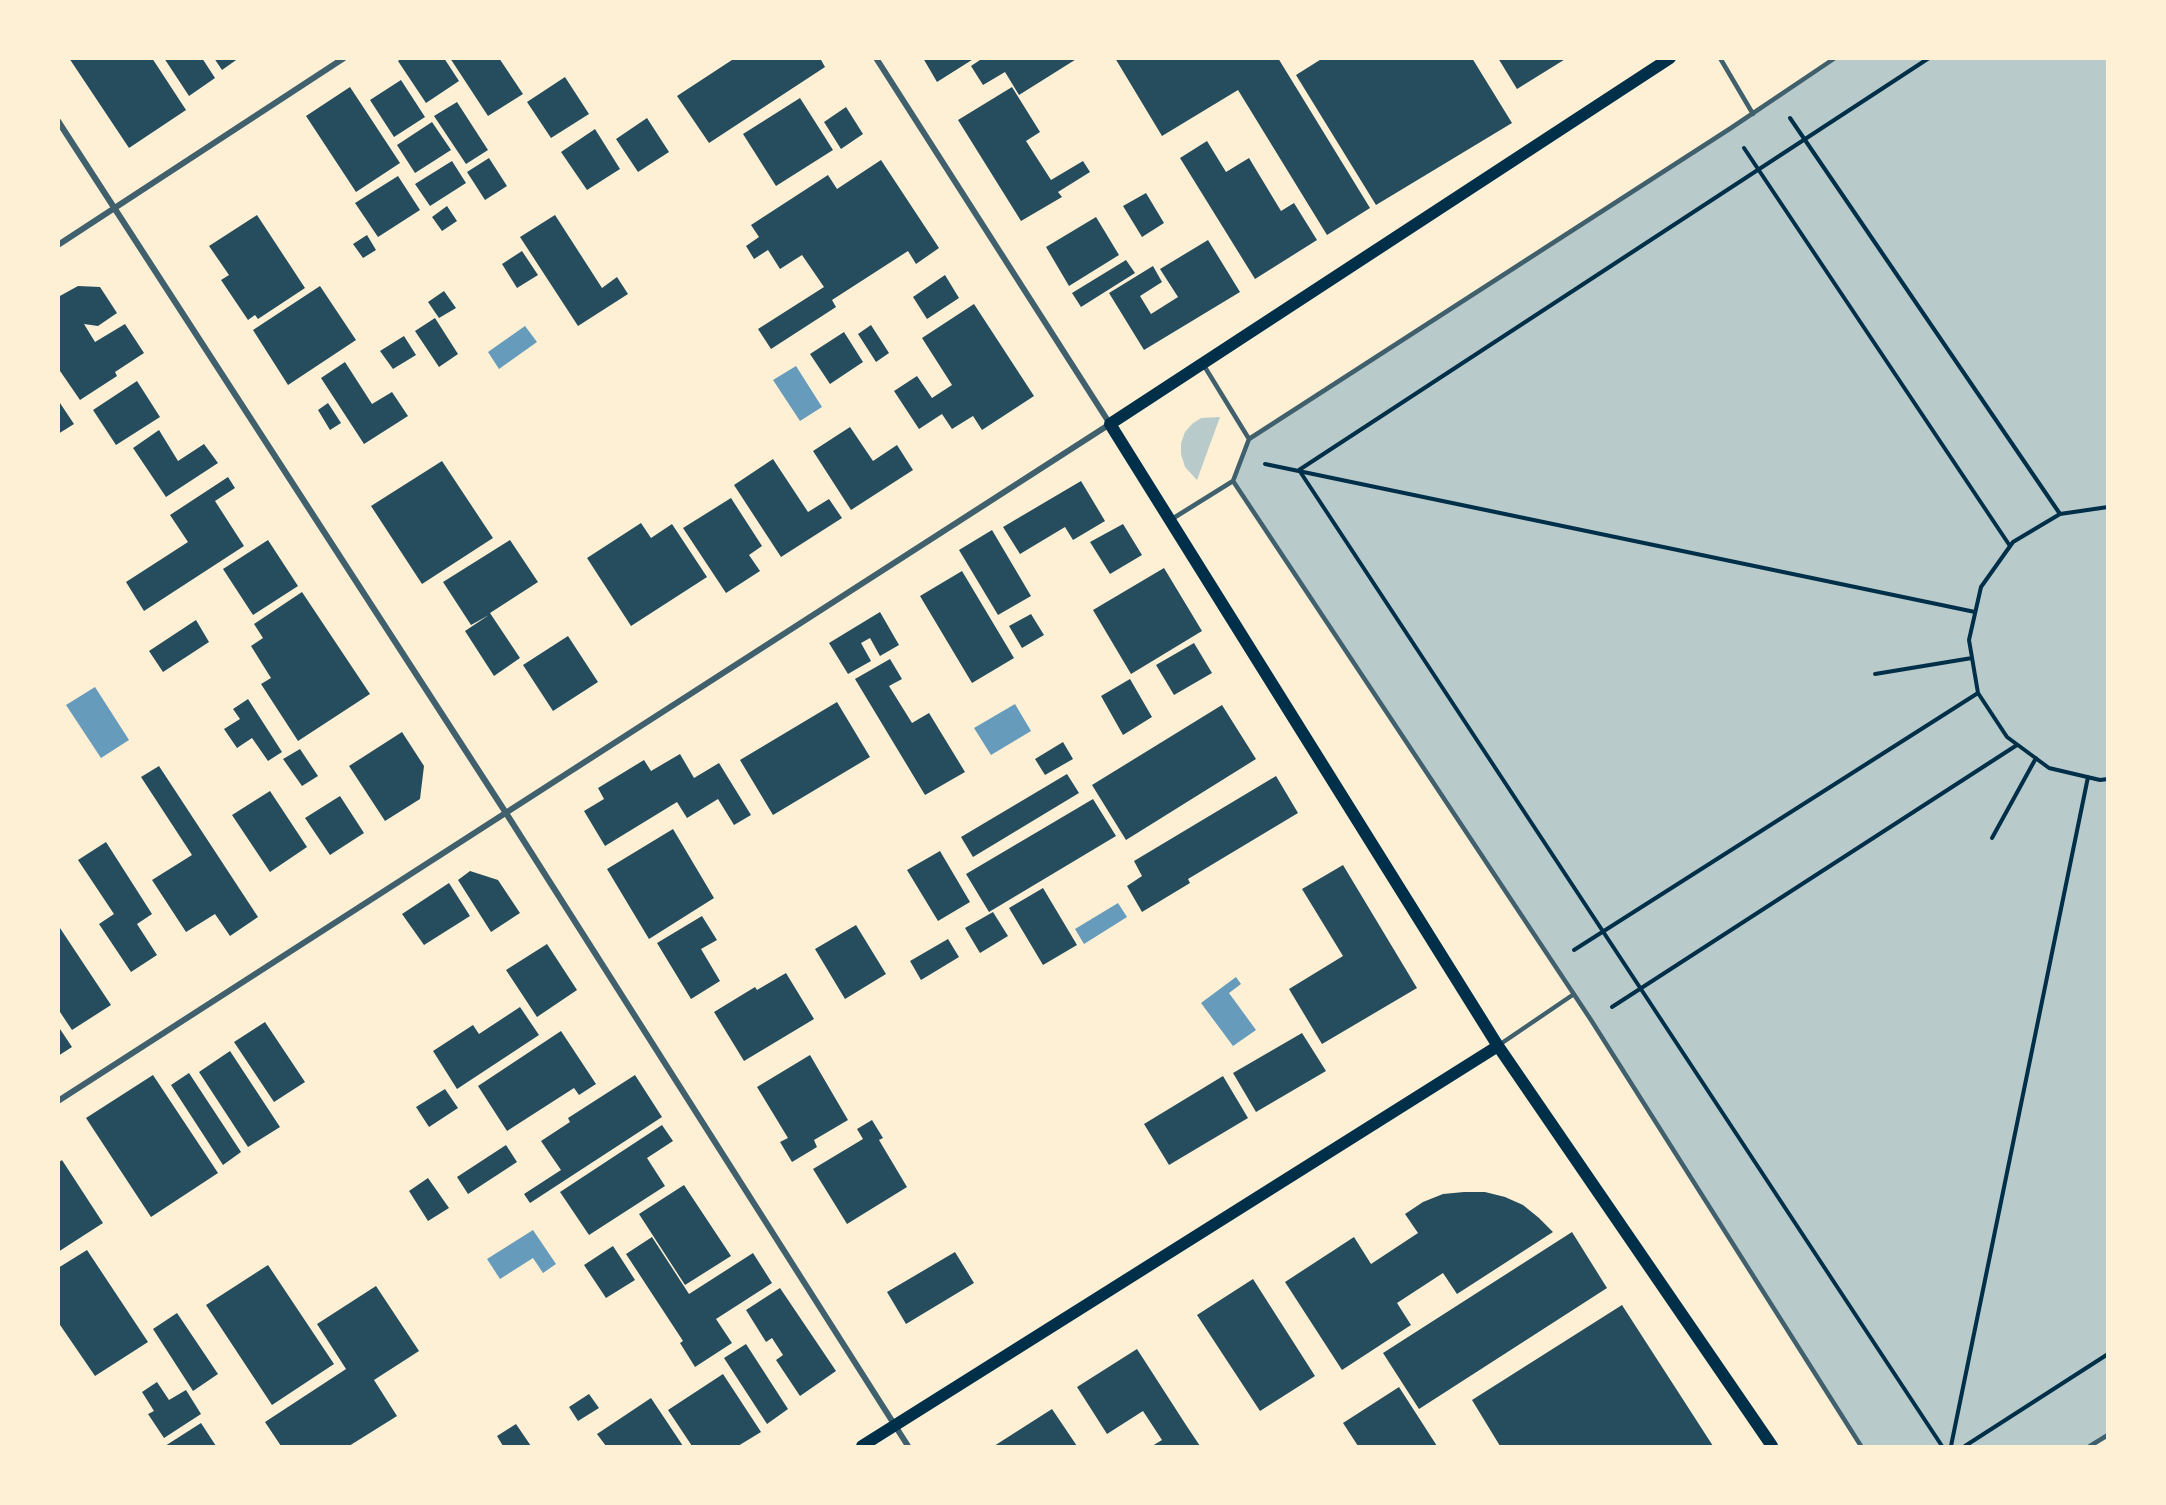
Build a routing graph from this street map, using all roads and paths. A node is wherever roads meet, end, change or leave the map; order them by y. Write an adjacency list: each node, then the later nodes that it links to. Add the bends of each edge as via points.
1 (344, 58): 13 (street)
2 (876, 58): 16 (street)
3 (1670, 58): 15 (main road)
4 (1720, 58): 8 (lane)
5 (1835, 58): 7 (lane)
6 (1929, 58): 11 (path)
7 (1777, 98): 8 (lane); 11 (path)
8 (1753, 114): 10 (lane)
9 (58, 121): 13 (street)
10 (1731, 128): 12 (path); 17 (lane)
11 (1804, 140): 12 (path); 22 (path)
12 (1758, 170): 19 (path); 24 (path)
13 (115, 208): 14 (street); 33 (street)
14 (58, 245)
15 (1203, 364): 16 (main road); 17 (lane)
16 (1110, 424): 23 (main road); 33 (street)
17 (1249, 439): 18 (lane)
18 (1241, 460): 19 (path); 20 (lane)
19 (1299, 470): 25 (path); 35 (path)
20 (1233, 482): 23 (lane); 36 (lane)
21 (2108, 507): 22 (path)
22 (2060, 514): 24 (path)
23 (1170, 521): 40 (main road)
24 (2010, 546): 25 (path, via 1981,586)
25 (1975, 612): 26 (path, via 1969,640)
26 (1972, 658): 27 (path); 28 (path)
27 (1875, 674)
28 (1978, 693): 29 (path, via 2007,737); 35 (path)
29 (2017, 745): 30 (path); 37 (path)
30 (2036, 758): 31 (path, via 2049,768); 34 (path)
31 (2088, 777): 32 (path); 50 (path)
32 (2108, 779)
33 (506, 813): 41 (street); 43 (street)
34 (1992, 838)
35 (1602, 931): 36 (path); 37 (path)
36 (1554, 964): 38 (lane)
37 (1640, 989): 39 (path); 49 (path)
38 (1574, 994): 39 (lane); 40 (lane)
39 (1591, 1020): 48 (lane)
40 (1498, 1046): 43 (main road); 47 (main road)
41 (58, 1101)
42 (2108, 1354): 51 (path)
43 (895, 1425): 45 (main road); 46 (street)
44 (2108, 1435): 52 (lane)
45 (862, 1446)
46 (908, 1446)
47 (1772, 1446)
48 (1861, 1446)
49 (1942, 1446)
50 (1951, 1446)
51 (1965, 1446)
52 (2090, 1446)

